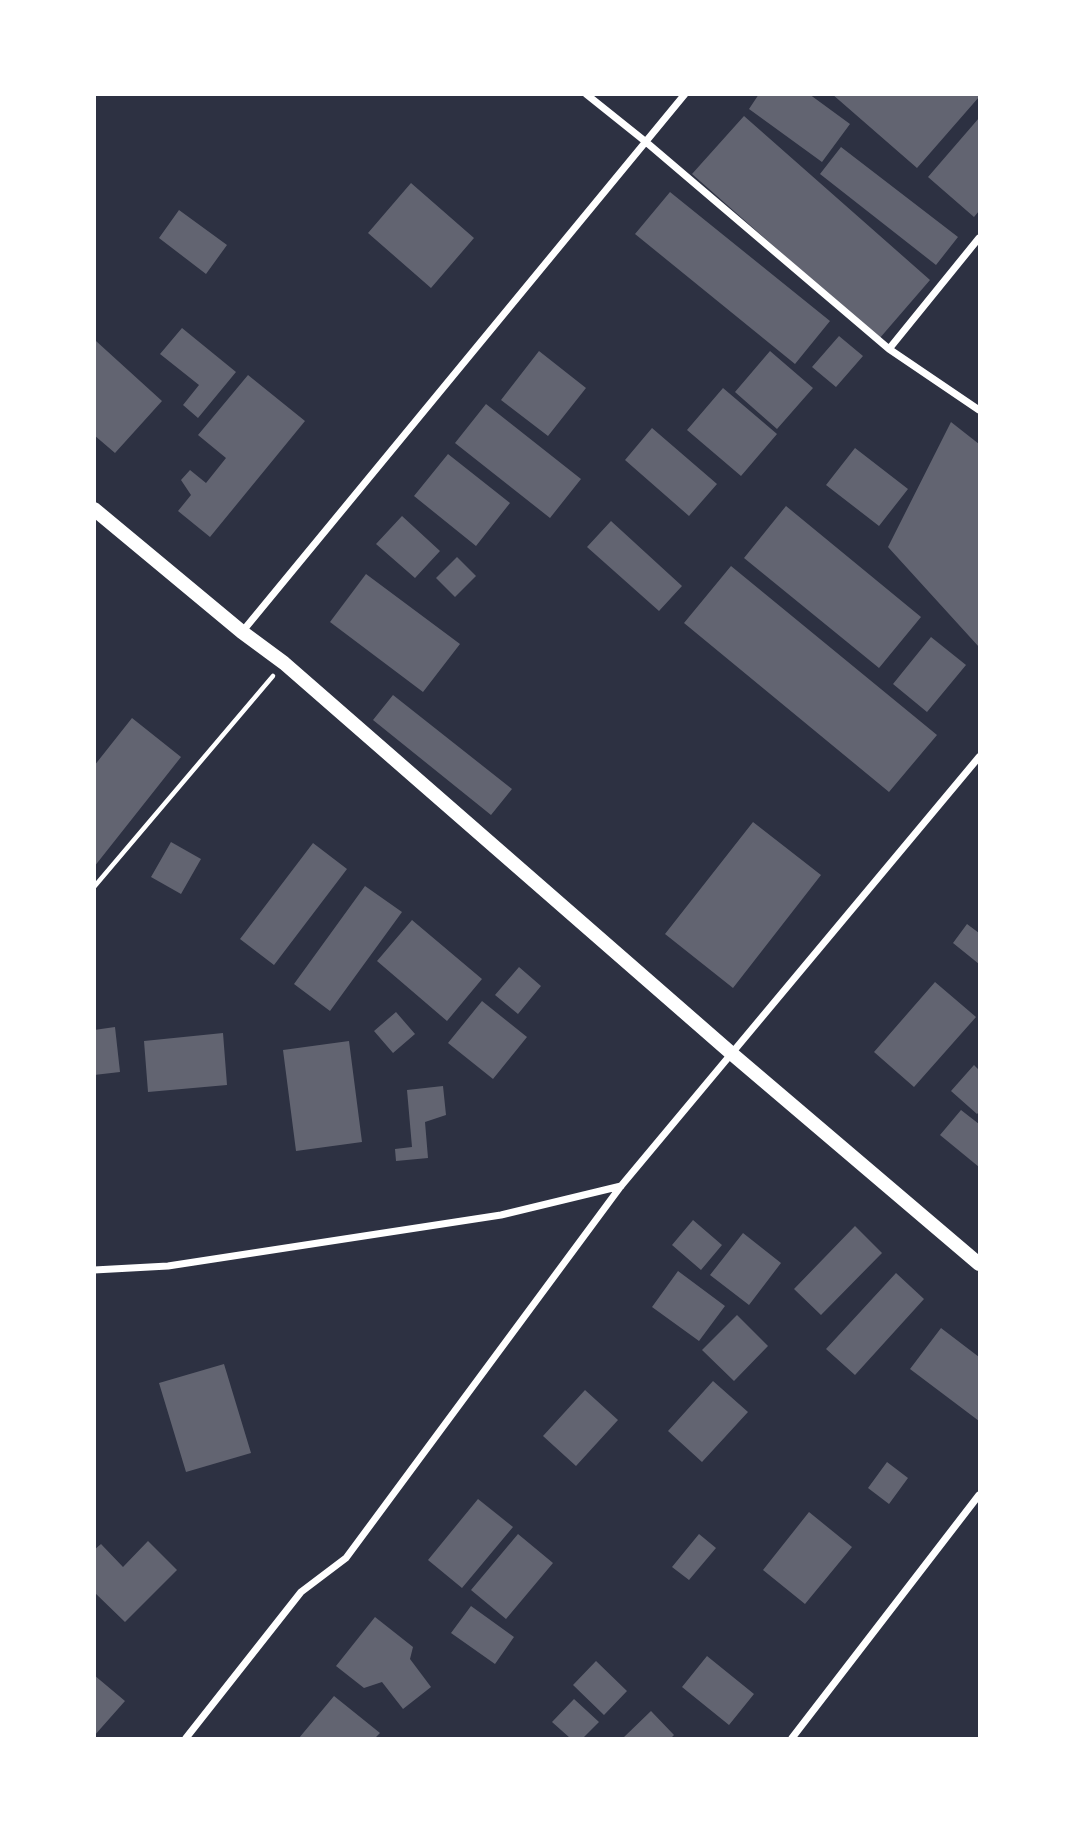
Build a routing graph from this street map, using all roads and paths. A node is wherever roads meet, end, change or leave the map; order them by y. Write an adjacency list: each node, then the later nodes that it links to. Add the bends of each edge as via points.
1 (586, 94): 3 (street)
2 (685, 94): 3 (street)
3 (646, 142): 5 (street); 8 (street)
4 (979, 238): 5 (street)
5 (889, 349): 6 (street)
6 (979, 410)
7 (94, 509): 8 (main road)
8 (242, 632): 9 (main road)
9 (284, 663): 11 (path); 12 (main road)
10 (979, 757): 12 (street)
11 (94, 887)
12 (732, 1053): 13 (street); 14 (main road)
13 (621, 1186): 15 (street, via 501,1215 168,1266); 17 (street, via 346,1558 301,1592)
14 (979, 1264)
15 (94, 1270)
16 (979, 1495): 18 (street)
17 (186, 1738)
18 (792, 1738)

